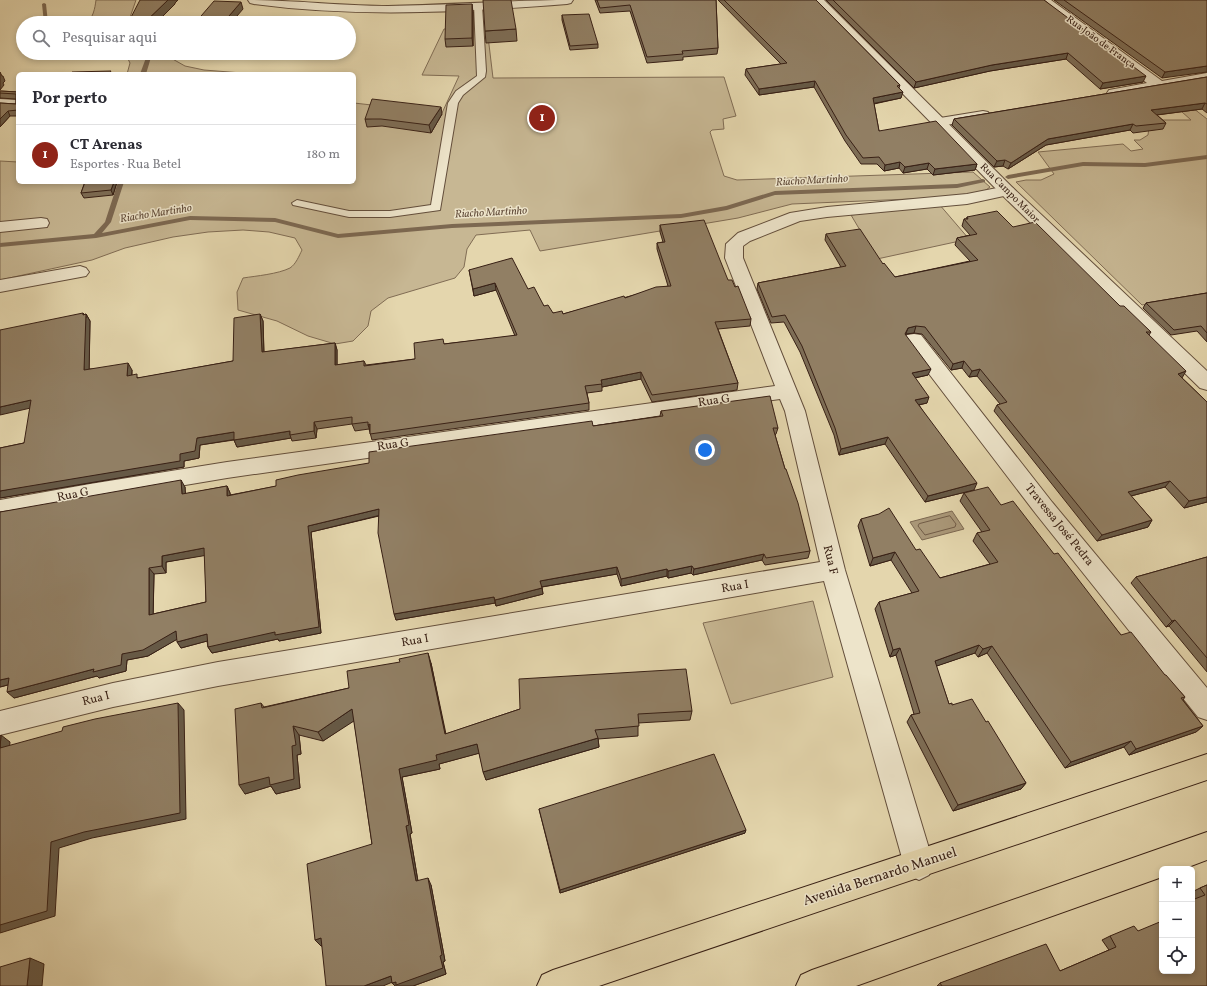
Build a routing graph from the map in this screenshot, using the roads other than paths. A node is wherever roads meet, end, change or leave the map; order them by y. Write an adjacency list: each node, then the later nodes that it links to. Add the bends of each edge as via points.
1 (254, 0): 6 (street, via 362,9)
2 (567, 0): 5 (street)
3 (817, 0): 13 (street, Rua Campo Maior)
4 (1043, 0): 8 (street, Rua João de França)
5 (526, 2): 6 (street)
6 (478, 5): 15 (lane, via 481,77 459,93 453,103 436,208 390,214 349,214)
7 (1207, 77): 8 (street)
8 (1159, 85): 9 (street)
9 (1104, 95)
10 (0, 103): 11 (street)
11 (16, 104)
12 (995, 113): 13 (street)
13 (940, 122): 14 (street, Rua Campo Maior)
14 (1007, 191): 21 (street, Rua Campo Maior); 22 (street, Rua F, via 967,199 796,217 738,240 735,244 734,258)
15 (297, 203)
16 (41, 223): 17 (street)
17 (0, 227)
18 (80, 272): 19 (street)
19 (0, 286)
20 (914, 340): 25 (street, Travessa José Pedra, via 1044,508)
21 (1207, 383)
22 (788, 391): 23 (street, Rua G, via 268,463); 24 (street, Rua F, via 795,411)
23 (0, 509)
24 (832, 570): 26 (street, Rua I, via 218,674 113,694); 29 (street, Rua F)
25 (1207, 708)
26 (0, 723)
27 (1207, 767): 29 (main road, Avenida Bernardo Manuel)
28 (1207, 846): 31 (main road)
29 (919, 865): 30 (main road, Avenida Bernardo Manuel)
30 (553, 986)
31 (812, 986)

